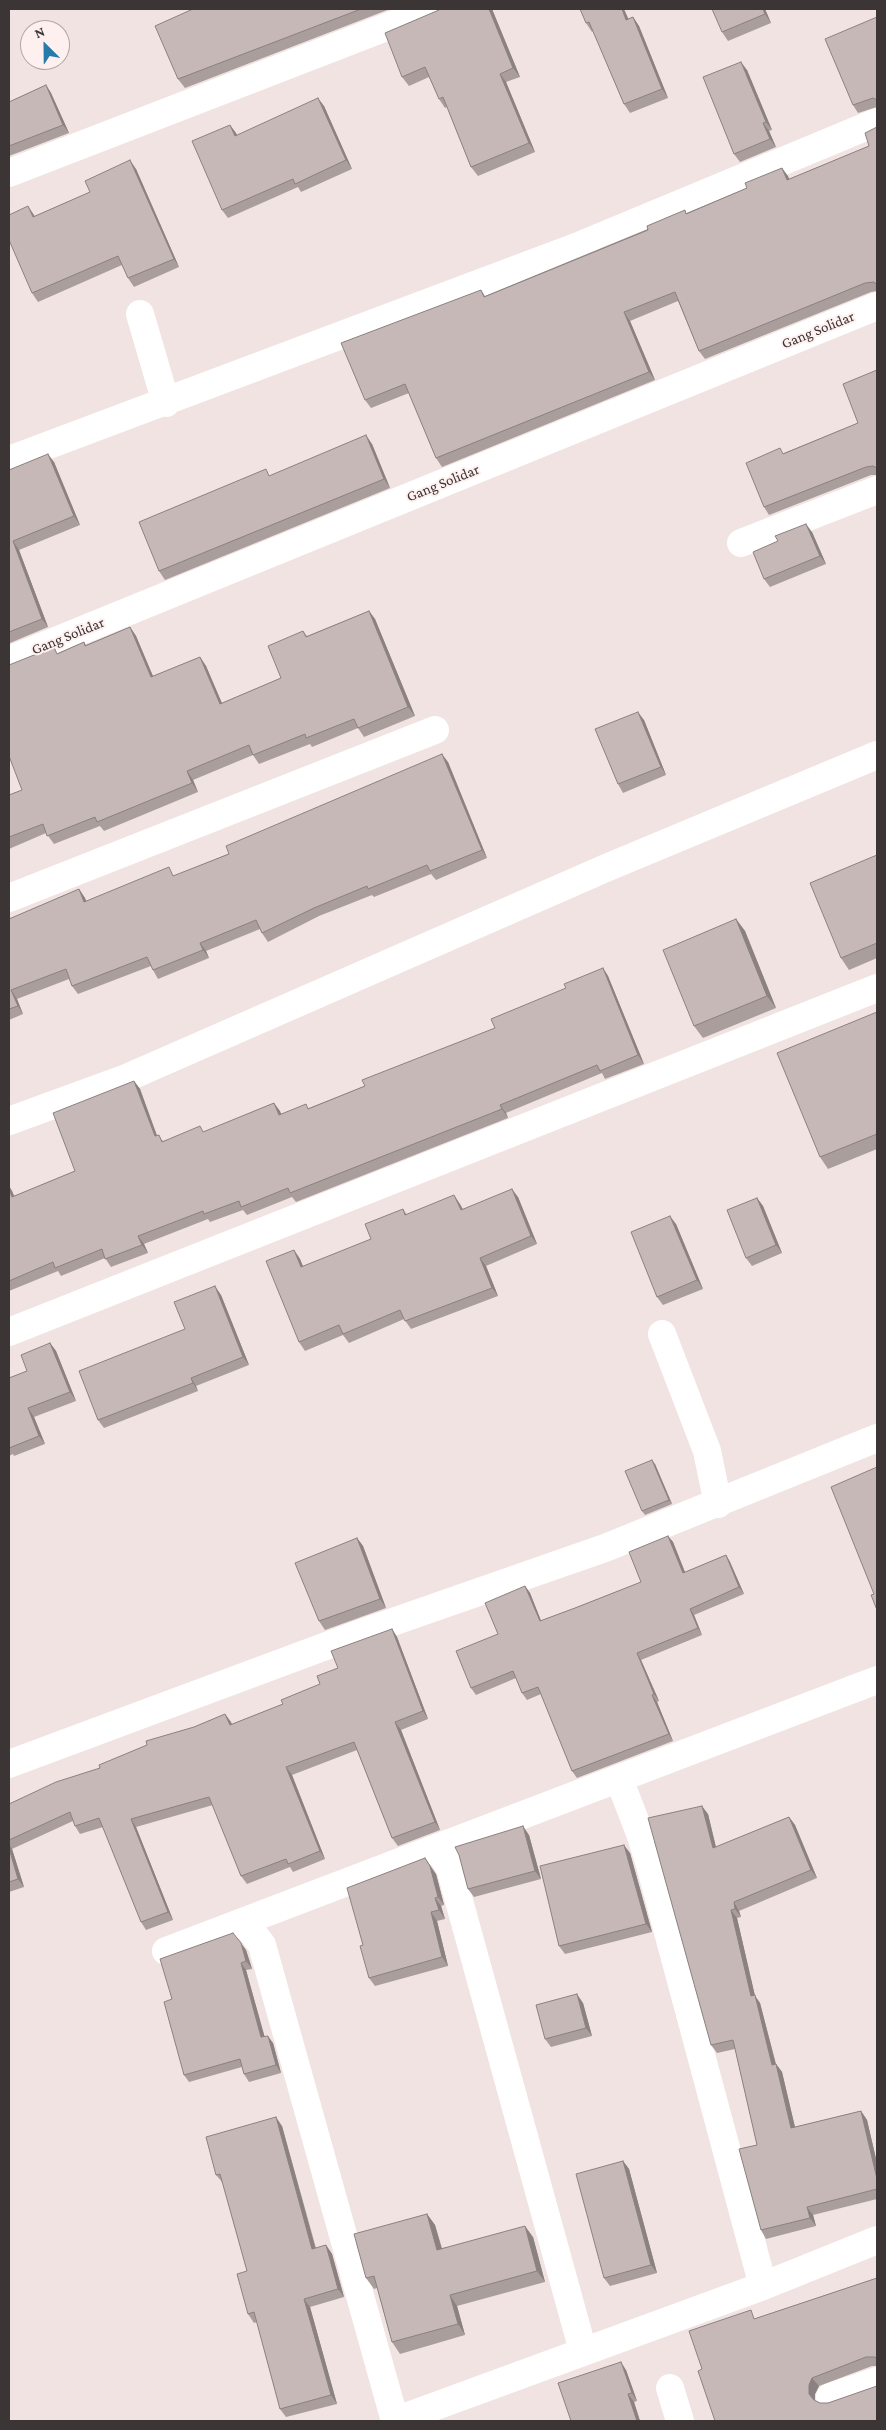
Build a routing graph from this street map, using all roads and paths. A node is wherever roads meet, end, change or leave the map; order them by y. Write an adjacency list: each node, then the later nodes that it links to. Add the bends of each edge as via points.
1 (433, 9): 3 (street)
2 (877, 122): 6 (street, via 581,245)
3 (9, 173)
4 (877, 306): 10 (street, Gang Solidar)
5 (140, 314): 6 (street)
6 (166, 403): 7 (street)
7 (9, 460)
8 (877, 490): 9 (street)
9 (741, 543)
10 (9, 660)
11 (435, 730): 13 (street)
12 (877, 755): 15 (street, via 606,868 124,1079)
13 (9, 898)
14 (877, 988): 16 (street)
15 (9, 1121)
16 (9, 1332)
17 (662, 1334): 19 (street, via 707,1450)
18 (877, 1438): 19 (street)
19 (718, 1504): 21 (street)
20 (877, 1680): 22 (street)
21 (9, 1764)
22 (619, 1779): 23 (street); 27 (street, via 650,1866)
23 (436, 1848): 24 (street); 28 (street, via 450,1868)
24 (244, 1922): 25 (street); 32 (street, via 262,1944)
25 (166, 1952)
26 (877, 2240): 27 (street)
27 (763, 2286): 28 (street)
28 (583, 2350): 32 (street)
29 (877, 2381): 31 (street)
30 (670, 2388): 33 (street)
31 (830, 2397)
32 (395, 2421)
33 (680, 2421)

